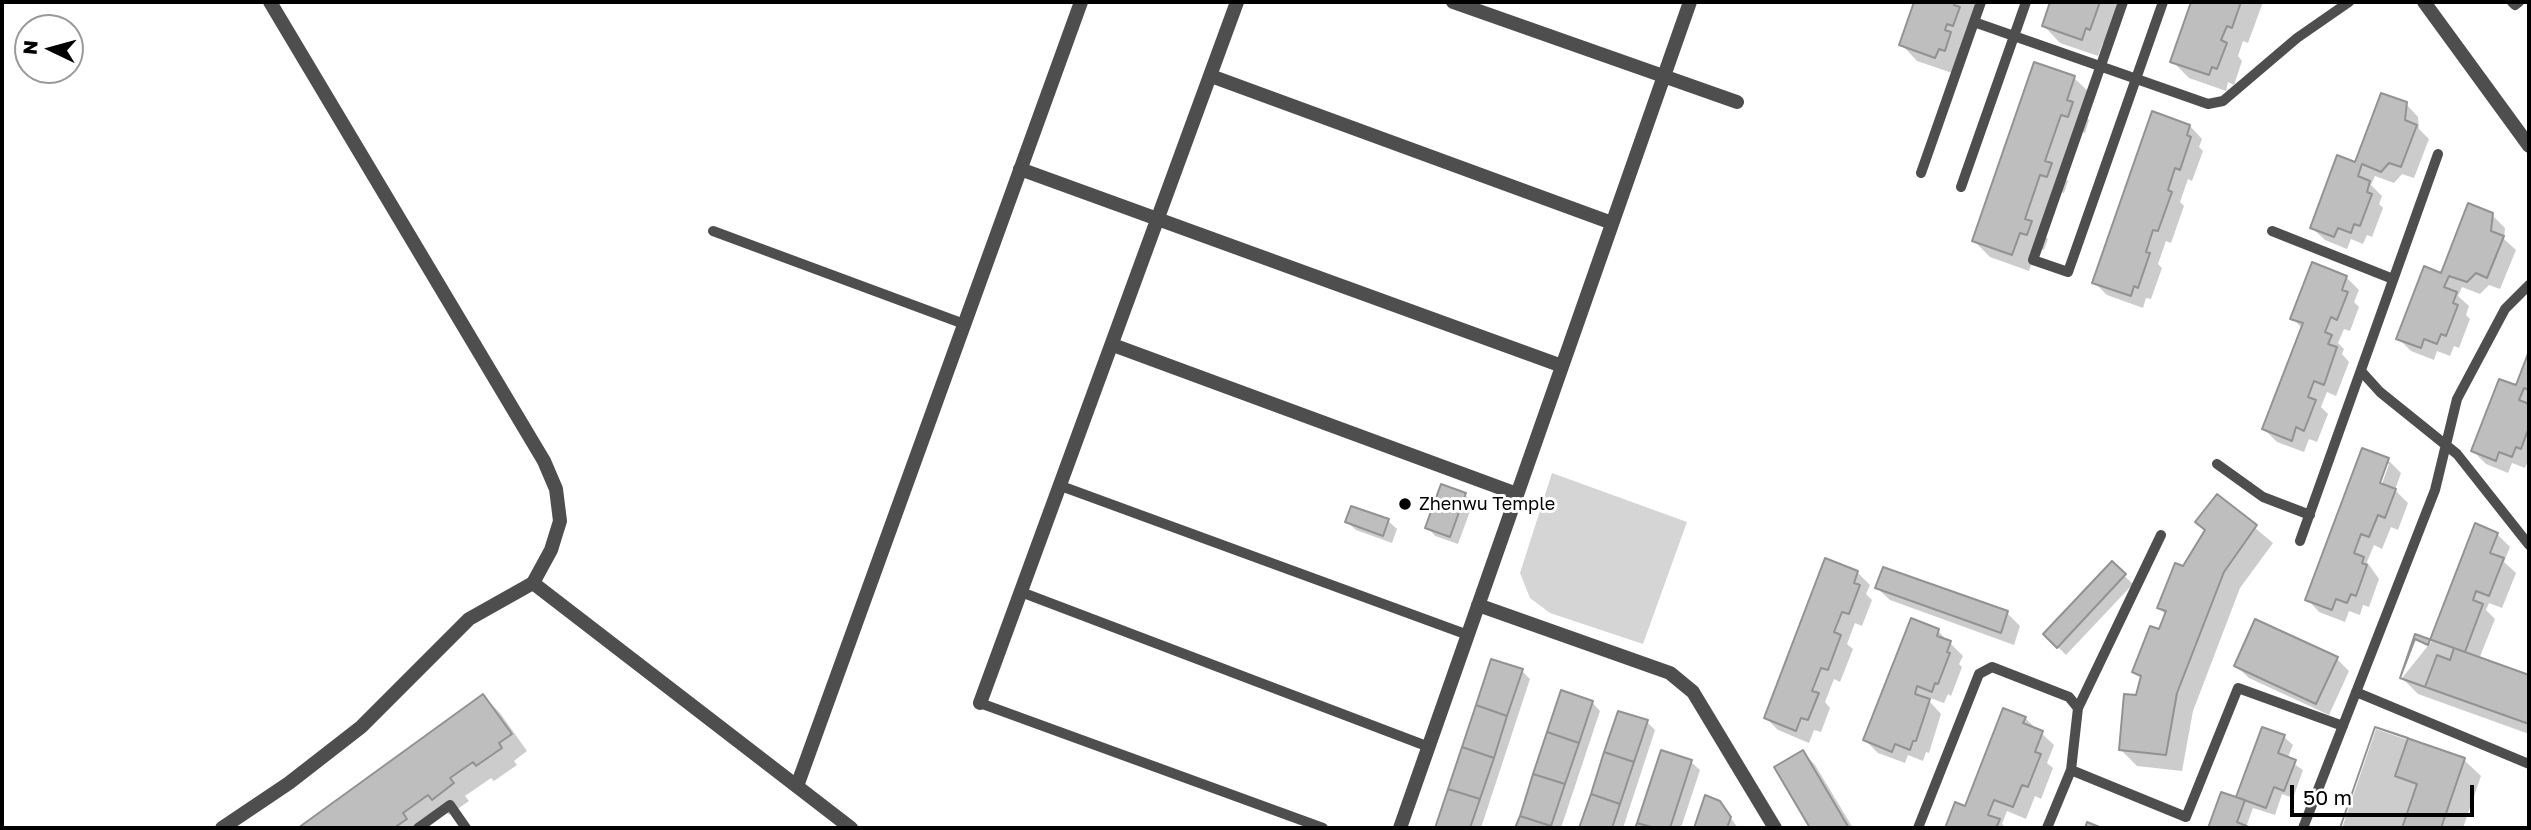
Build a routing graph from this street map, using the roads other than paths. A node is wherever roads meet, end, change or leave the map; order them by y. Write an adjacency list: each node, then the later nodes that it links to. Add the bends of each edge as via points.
1 (270, 2): 44 (street, via 544,460 556,489 560,521)
2 (1081, 2): 23 (street)
3 (1237, 2): 17 (street)
4 (1453, 2): 18 (street)
5 (1690, 2): 18 (street)
6 (1981, 2): 14 (lane)
7 (2026, 2): 15 (lane)
8 (2123, 2): 16 (lane)
9 (2163, 2): 19 (lane)
10 (2349, 2): 19 (lane, via 2297,38 2223,101 2208,104)
11 (2424, 2): 21 (street)
12 (2512, 2): 13 (lane)
13 (2519, 2)
14 (1974, 22): 15 (lane); 24 (lane)
15 (2014, 36): 16 (lane); 25 (lane)
16 (2101, 66): 19 (lane); 19 (lane, via 2033,260 2068,272)
17 (1211, 76): 26 (street); 27 (street)
18 (1664, 76): 20 (street); 27 (street)
19 (2136, 79)
20 (1737, 102)
21 (2529, 145)
22 (2438, 154): 30 (lane)
23 (1020, 169): 26 (street); 32 (street)
24 (1921, 173)
25 (1961, 187)
26 (1159, 219): 33 (street); 34 (street)
27 (1612, 223): 34 (street)
28 (713, 231): 32 (lane)
29 (2272, 231): 30 (lane)
30 (2393, 279): 35 (lane)
31 (2529, 285): 36 (lane, via 2505,309 2457,399)
32 (964, 324): 55 (street)
33 (1113, 345): 38 (street); 39 (street)
34 (1562, 366): 39 (street)
35 (2361, 371): 36 (lane); 40 (lane)
36 (2446, 445): 43 (lane); 48 (lane, via 2434,490)
37 (2217, 464): 40 (lane, via 2263,497)
38 (1061, 486): 45 (street); 47 (lane)
39 (1517, 494): 46 (street)
40 (2310, 515): 42 (lane)
41 (2161, 535): 50 (lane)
42 (2300, 541)
43 (2529, 545)
44 (533, 583): 55 (street); 57 (street, via 469,619 361,727)
45 (1021, 592): 49 (street); 52 (lane)
46 (1478, 605): 47 (street); 63 (street, via 1670,673 1693,692)
47 (1468, 635): 52 (street)
48 (2356, 692): 51 (lane); 53 (lane)
49 (980, 703): 61 (lane)
50 (2078, 708): 54 (lane); 64 (lane, via 2069,697 1992,667 1979,674)
51 (2343, 726): 56 (lane, via 2238,688); 67 (lane)
52 (1429, 747): 62 (street)
53 (2529, 764)
54 (2071, 770): 56 (lane); 65 (lane)
55 (797, 786): 60 (street)
56 (2186, 817): 66 (lane)
57 (222, 828)
58 (418, 828): 59 (lane, via 450,806)
59 (466, 828)
60 (851, 828)
61 (1323, 828)
62 (1400, 828)
63 (1775, 828)
64 (1918, 828)
65 (2047, 828)
66 (2181, 828)
67 (2303, 828)

